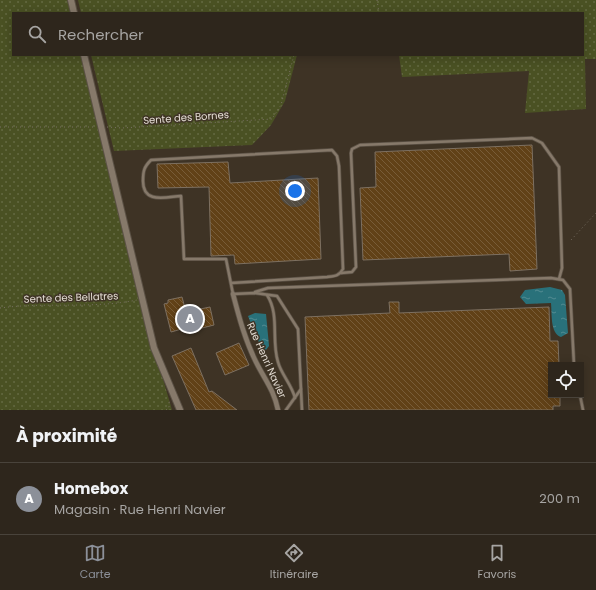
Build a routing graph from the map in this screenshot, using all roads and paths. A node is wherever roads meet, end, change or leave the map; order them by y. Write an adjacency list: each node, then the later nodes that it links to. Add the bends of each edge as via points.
1 (71, 0): 3 (street)
2 (377, 0): 4 (path)
3 (74, 12)
4 (380, 12)
5 (84, 56): 8 (street)
6 (294, 56): 8 (path, Sente des Bornes, via 281,105 272,118 122,128)
7 (0, 127): 8 (path, Sente des Bornes)
8 (101, 127): 17 (street)
9 (596, 213): 10 (path)
10 (571, 240)
11 (340, 273): 12 (lane, via 352,272 356,267 351,153 356,146 532,138 542,143 559,167 562,268); 13 (lane, via 338,276); 13 (lane, via 343,269 339,166 337,156 332,150 151,160 144,166 143,190 147,196 182,196 184,259 226,259)
12 (559, 279): 14 (lane, via 268,288); 19 (lane, via 570,289)
13 (231, 283): 15 (lane)
14 (255, 293): 15 (lane); 16 (lane)
15 (233, 294): 27 (street, Rue Henri Navier, via 248,345 276,399)
16 (267, 294): 20 (lane, via 277,296 298,329); 22 (lane, via 273,304 278,362)
17 (142, 299): 18 (path, Sente des Bellatres, via 110,304 23,305); 21 (street, via 154,348)
18 (0, 308)
19 (574, 362)
20 (301, 388): 22 (lane); 29 (lane)
21 (172, 394): 24 (path); 25 (street); 26 (street)
22 (295, 398): 28 (lane)
23 (581, 398): 30 (lane)
24 (166, 410)
25 (176, 410)
26 (180, 410)
27 (278, 410)
28 (286, 410)
29 (302, 410)
30 (583, 410)

